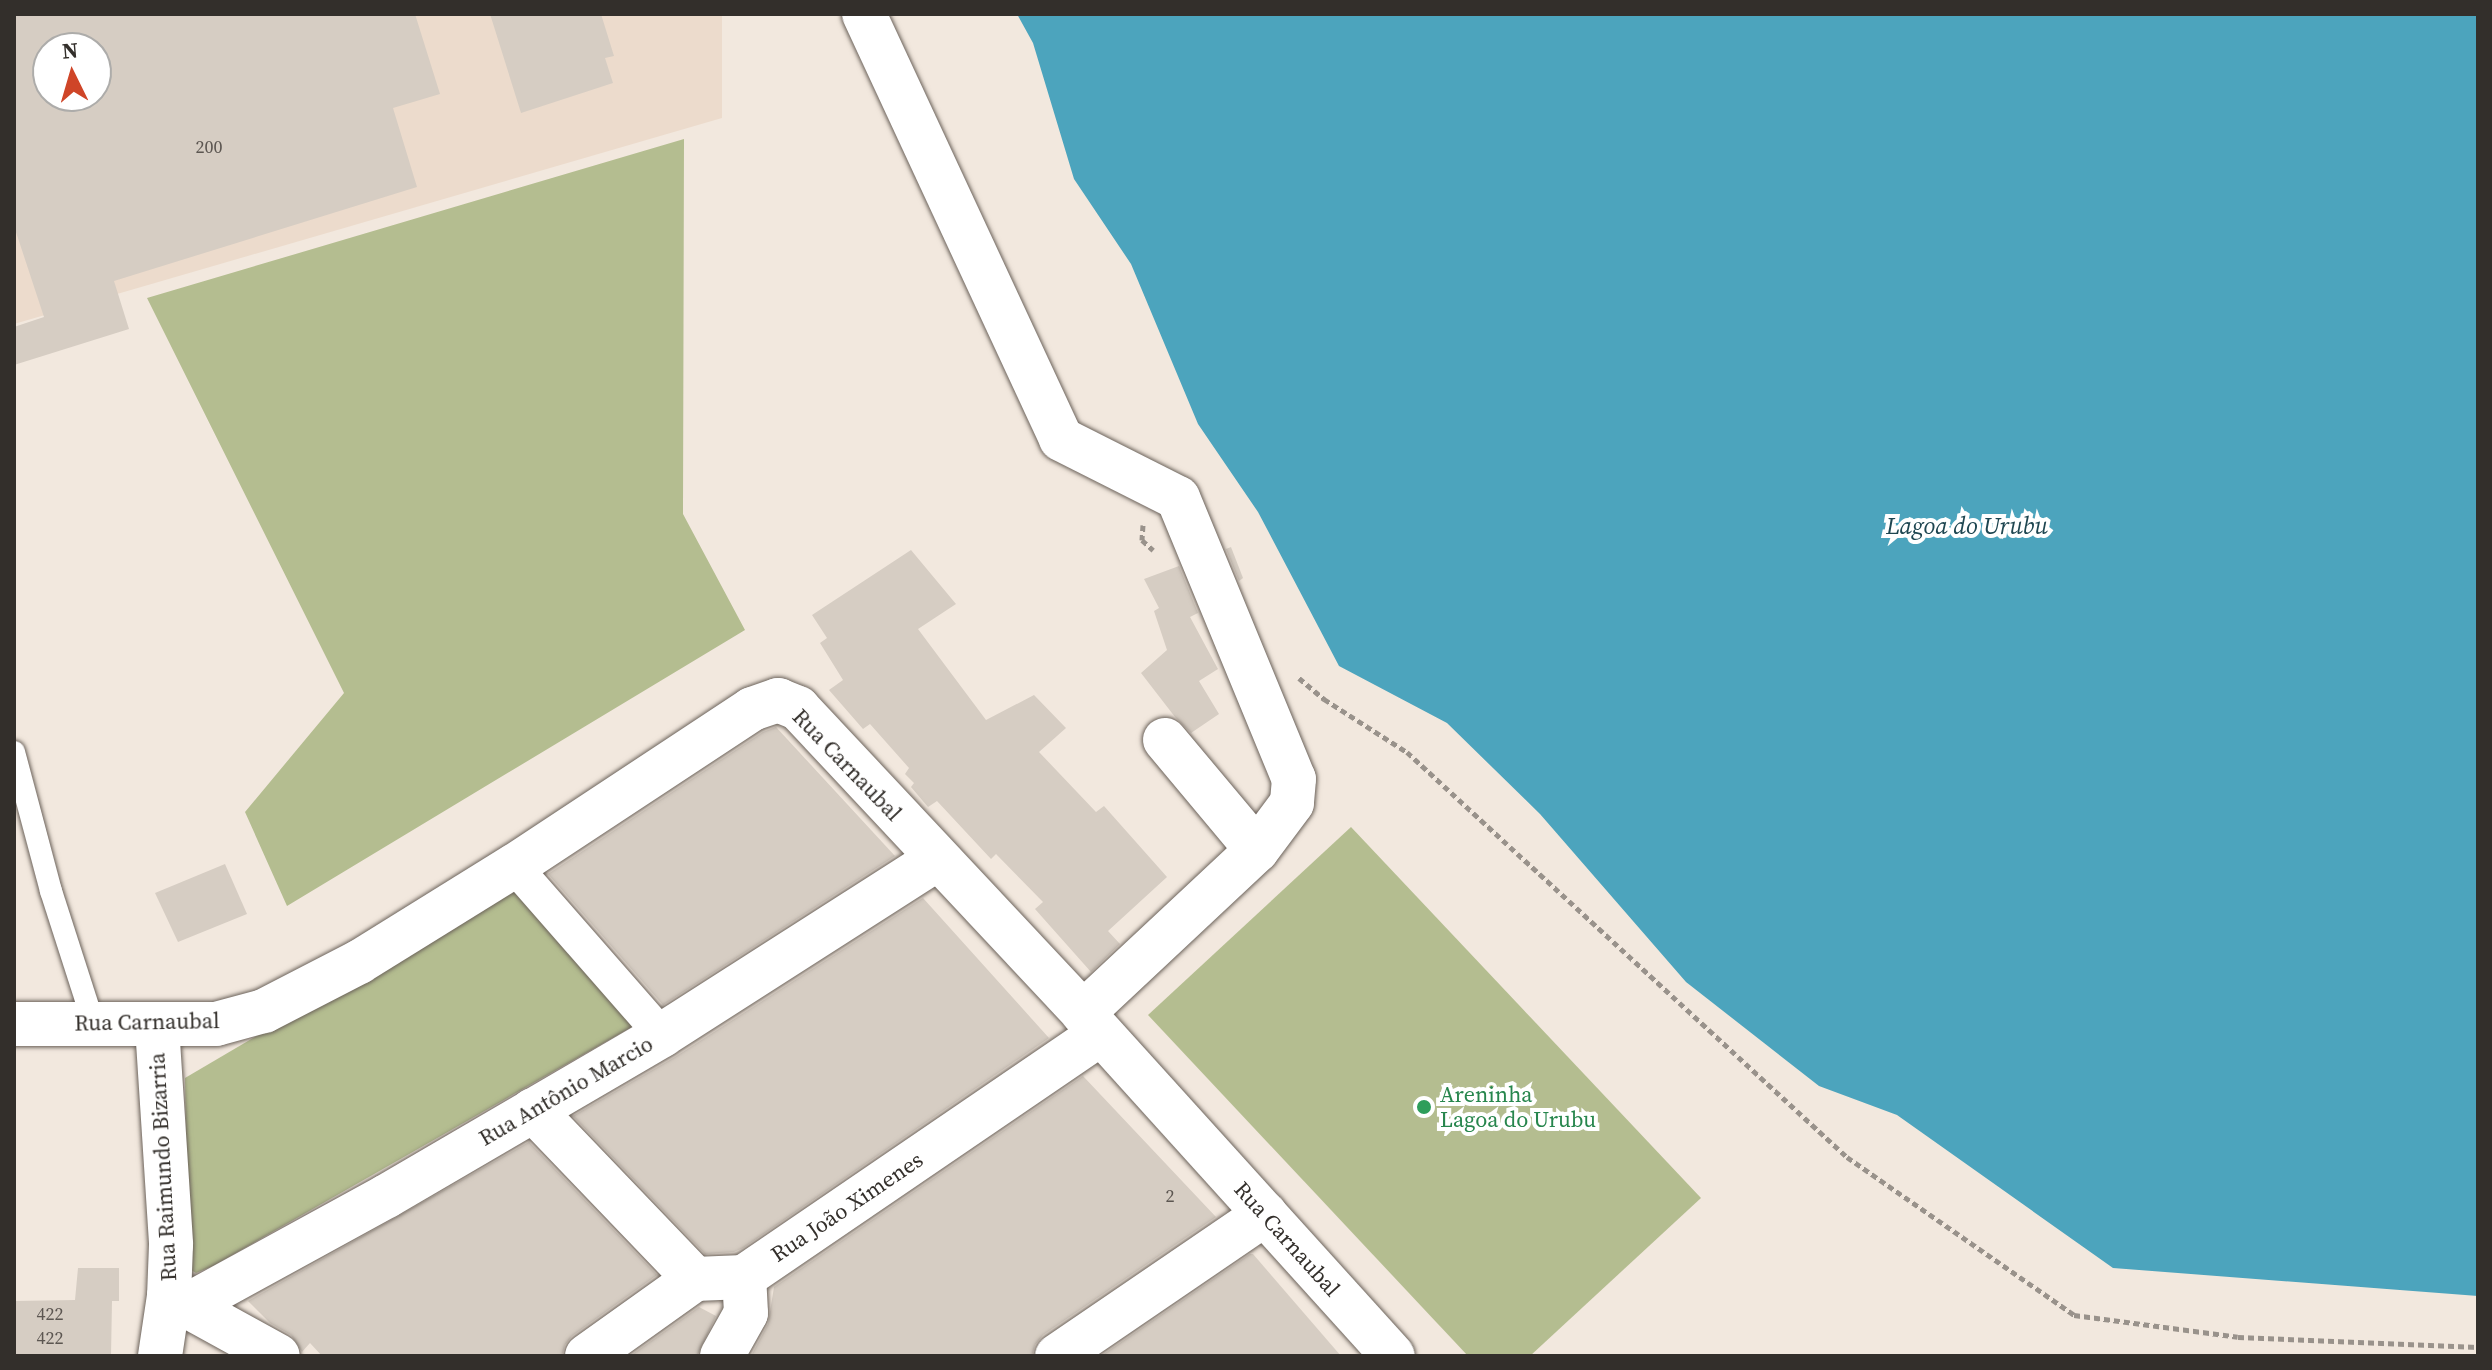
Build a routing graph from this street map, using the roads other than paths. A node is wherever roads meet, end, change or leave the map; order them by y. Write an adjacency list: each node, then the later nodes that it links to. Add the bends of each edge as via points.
1 (864, 14): 4 (street, Rua João Ximenes, via 1061,439 1178,498 1294,779 1292,803)
2 (1165, 740): 4 (street)
3 (14, 752): 9 (lane)
4 (1257, 850): 8 (street, Rua João Ximenes)
5 (936, 860): 6 (street, Rua Carnaubal, via 798,708 778,700 752,709); 8 (street, Rua Carnaubal); 11 (street, Rua Antônio Marcio)
6 (514, 866): 10 (street, Rua Carnaubal, via 359,962 264,1011 216,1024); 11 (street)
7 (14, 1024): 9 (street, Rua Carnaubal)
8 (1091, 1024): 13 (street, Rua Carnaubal); 14 (street, Rua João Ximenes)
9 (94, 1025): 10 (street, Rua Carnaubal)
10 (157, 1026): 16 (street, Rua Raimundo Bizarria)
11 (662, 1035): 12 (street, Rua Antônio Marcio)
12 (533, 1110): 15 (street); 16 (street, Rua Antônio Marcio)
13 (1265, 1214): 21 (street); 22 (street, Rua Carnaubal)
14 (744, 1277): 15 (street); 20 (street, via 746,1313)
15 (695, 1279): 19 (street)
16 (178, 1301): 17 (street, Rua Raimundo Bizarria); 18 (street)
17 (160, 1356)
18 (278, 1356)
19 (587, 1356)
20 (722, 1356)
21 (1057, 1356)
22 (1393, 1356)

